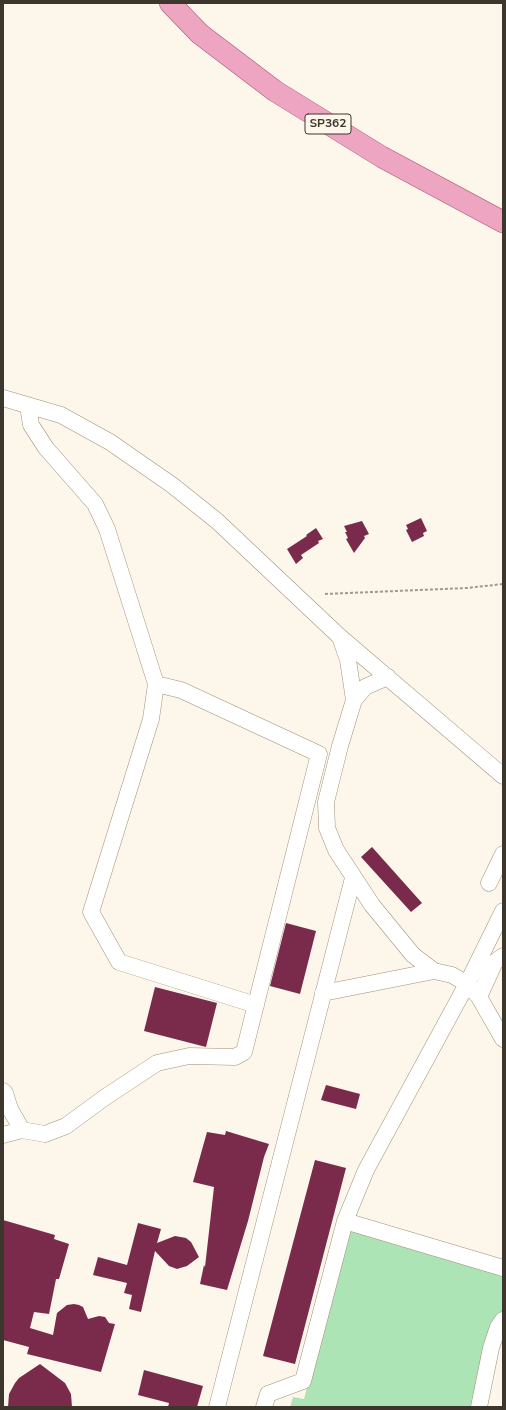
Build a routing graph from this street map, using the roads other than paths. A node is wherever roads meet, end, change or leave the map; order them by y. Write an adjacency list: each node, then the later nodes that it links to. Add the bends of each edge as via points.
1 (170, 3): 2 (main road, SP362, via 200,34 275,92 382,157)
2 (503, 222)
3 (3, 398): 4 (lane)
4 (28, 406): 5 (lane, via 61,415 110,442 172,485 217,521); 7 (lane, via 31,425 46,448 94,504 107,529)
5 (339, 636): 6 (lane); 8 (lane, via 348,660)
6 (388, 677): 8 (lane, via 365,687); 9 (lane)
7 (156, 684): 19 (lane, via 180,690 320,754); 19 (lane, via 151,719 91,912 119,962)
8 (354, 700): 11 (lane, via 326,802 327,828 336,850)
9 (503, 776)
10 (503, 854): 12 (lane)
11 (353, 878): 15 (lane, via 413,955); 17 (lane)
12 (489, 883)
13 (503, 911): 16 (lane)
14 (503, 956): 18 (lane, via 495,962)
15 (434, 971): 16 (lane, via 452,975); 17 (lane)
16 (467, 984): 18 (lane); 24 (lane, via 366,1170)
17 (323, 993): 28 (lane)
18 (479, 996): 20 (lane)
19 (256, 1005): 22 (lane, via 244,1052 235,1057 188,1056 157,1063 66,1126 45,1134)
20 (503, 1039)
21 (3, 1091): 22 (lane)
22 (22, 1130): 23 (lane)
23 (3, 1135)
24 (346, 1221): 25 (lane); 29 (lane, via 302,1381 268,1394)
25 (503, 1268)
26 (503, 1320): 30 (lane, via 491,1348)
27 (503, 1346): 31 (lane)
28 (217, 1407)
29 (264, 1407)
30 (479, 1407)
31 (489, 1407)

